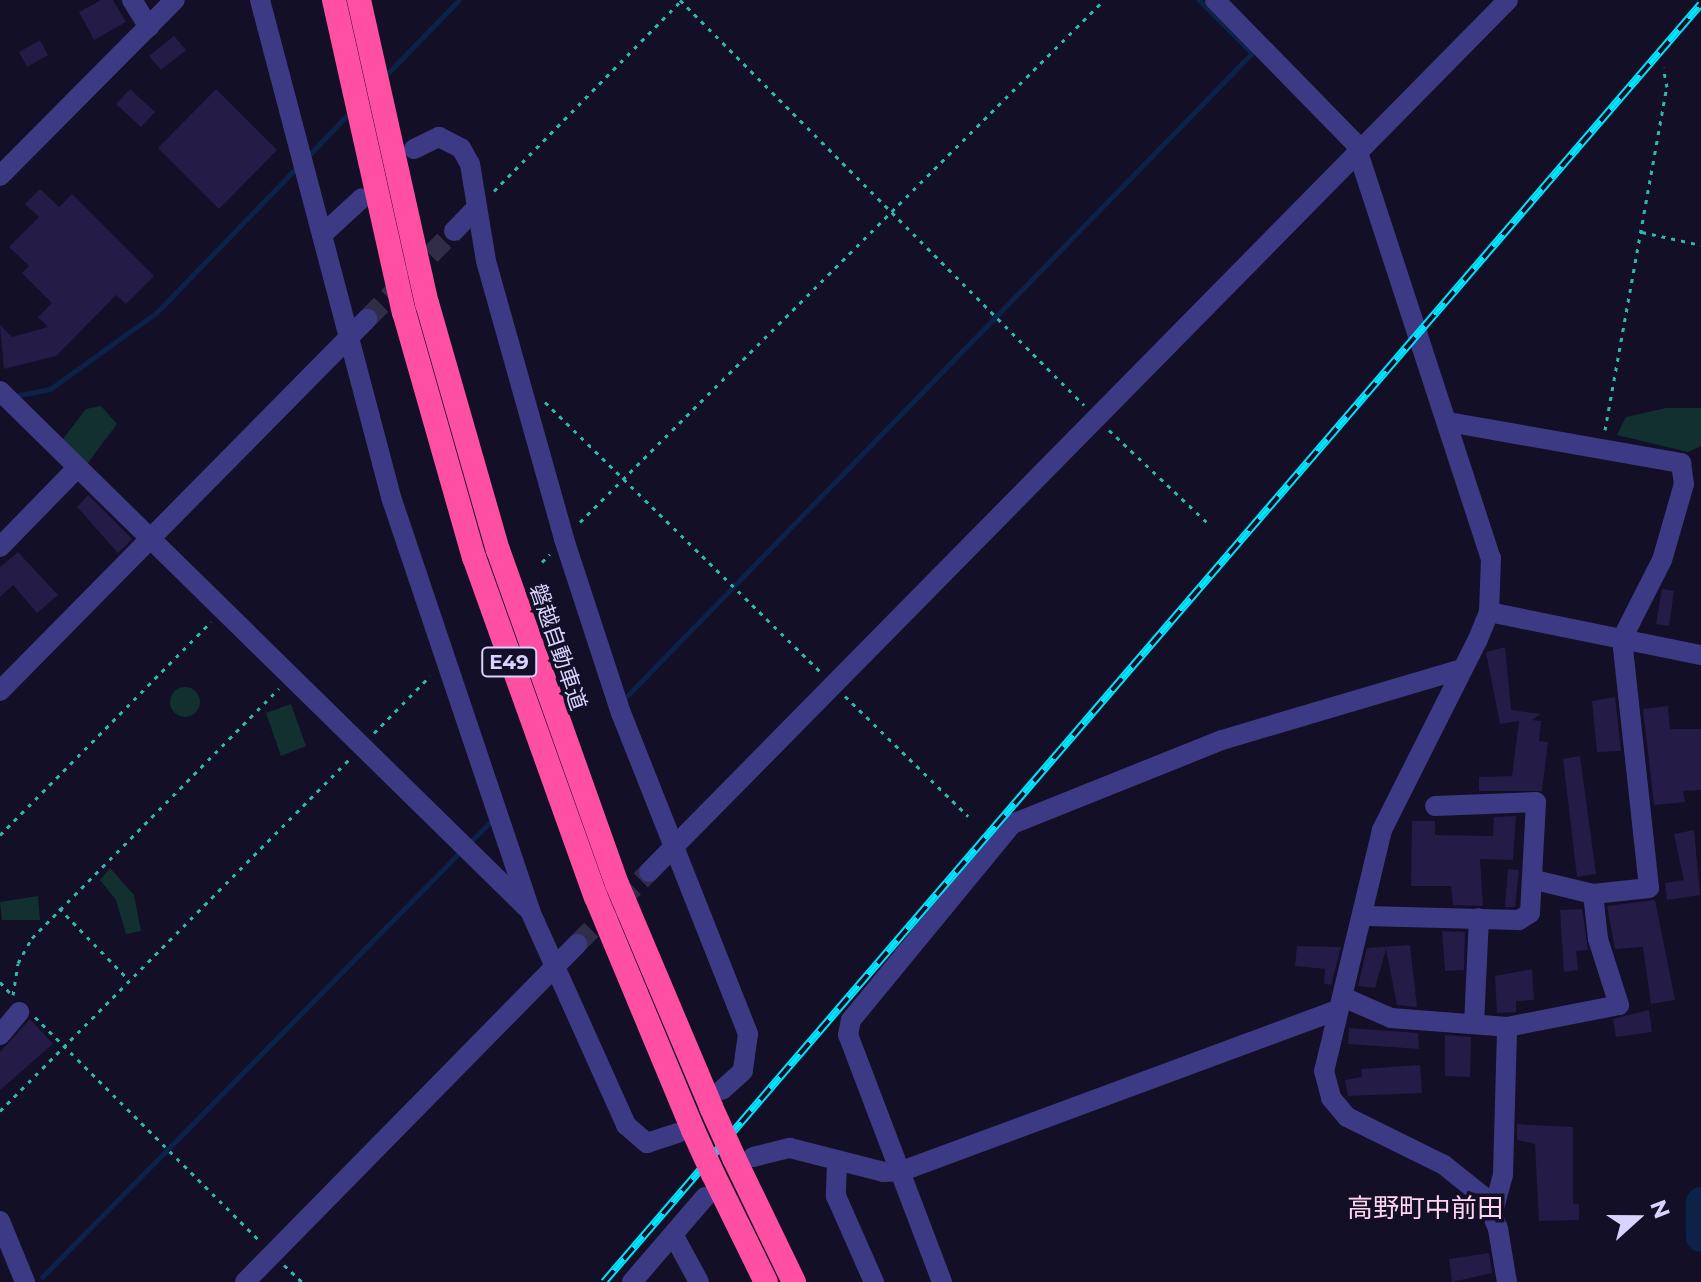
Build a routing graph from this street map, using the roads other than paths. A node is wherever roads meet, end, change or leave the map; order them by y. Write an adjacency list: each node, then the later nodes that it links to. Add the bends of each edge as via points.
1 (132, 0): 9 (street)
2 (175, 0): 9 (street)
3 (260, 0): 16 (street)
4 (359, 0): 11 (highway, 磐越自動車道 / E49)
5 (372, 0): 11 (highway)
6 (1215, 0): 10 (street, via 1333,115)
7 (1508, 0): 10 (street)
8 (329, 5): 13 (highway, E49, via 360,129)
9 (149, 27): 12 (street)
10 (1359, 152): 20 (street); 30 (street)
11 (403, 154): 14 (street, via 439,137 461,148); 44 (highway, 磐越自動車道 / E49, via 454,401 534,660 623,898)
12 (0, 176)
13 (366, 188): 16 (street); 45 (highway, E49, via 512,670)
14 (476, 208): 15 (street); 30 (street, via 514,372 564,539)
15 (454, 231)
16 (322, 235): 18 (street)
17 (367, 319): 18 (street)
18 (346, 338): 22 (street); 34 (street, via 444,663)
19 (0, 391): 21 (street)
20 (1448, 422): 24 (street, via 1491,558); 25 (street, via 1681,463 1684,484 1662,560)
21 (77, 468): 22 (street); 23 (street)
22 (154, 540): 28 (street); 34 (street)
23 (0, 547)
24 (1489, 612): 25 (street); 27 (street)
25 (1622, 639): 26 (street); 33 (street, via 1649,888)
26 (1701, 655)
27 (1462, 669): 35 (street, via 1389,807); 48 (street, via 1222,740 1012,824 851,1020 848,1035)
28 (0, 691)
29 (1435, 806): 32 (street, via 1536,802)
30 (673, 849): 31 (street); 44 (street, via 748,1034 743,1071)
31 (649, 872)
32 (1535, 880): 33 (street); 36 (street, via 1530,913 1519,920)
33 (1593, 894): 42 (street, via 1598,939 1619,1005)
34 (530, 911): 38 (street)
35 (1366, 916): 36 (street); 40 (street)
36 (1479, 918): 41 (street)
37 (577, 944): 38 (street)
38 (556, 965): 45 (street, via 626,1125 647,1143); 55 (street)
39 (16, 1004): 43 (street)
40 (1341, 1004): 41 (street, via 1391,1018); 48 (street); 50 (street, via 1324,1071 1340,1110 1361,1128 1461,1175)
41 (1474, 1024): 42 (street)
42 (1507, 1027): 50 (street, via 1503,1174)
43 (0, 1035)
44 (717, 1098): 46 (highway, 磐越自動車道 / E49, bridge)
45 (685, 1132): 58 (highway, E49, bridge, via 713,1174)
46 (744, 1158): 47 (street, via 778,1147); 59 (highway, 磐越自動車道 / E49)
47 (837, 1162): 48 (street); 60 (street, via 836,1196)
48 (902, 1171): 61 (street)
49 (705, 1197): 52 (street)
50 (1493, 1212): 62 (street)
51 (0, 1221): 53 (street)
52 (674, 1236): 56 (street); 57 (street)
53 (6, 1253): 54 (street)
54 (25, 1282)
55 (245, 1282)
56 (632, 1282)
57 (699, 1282)
58 (766, 1282)
59 (794, 1282)
60 (874, 1282)
61 (942, 1282)
62 (1507, 1282)

